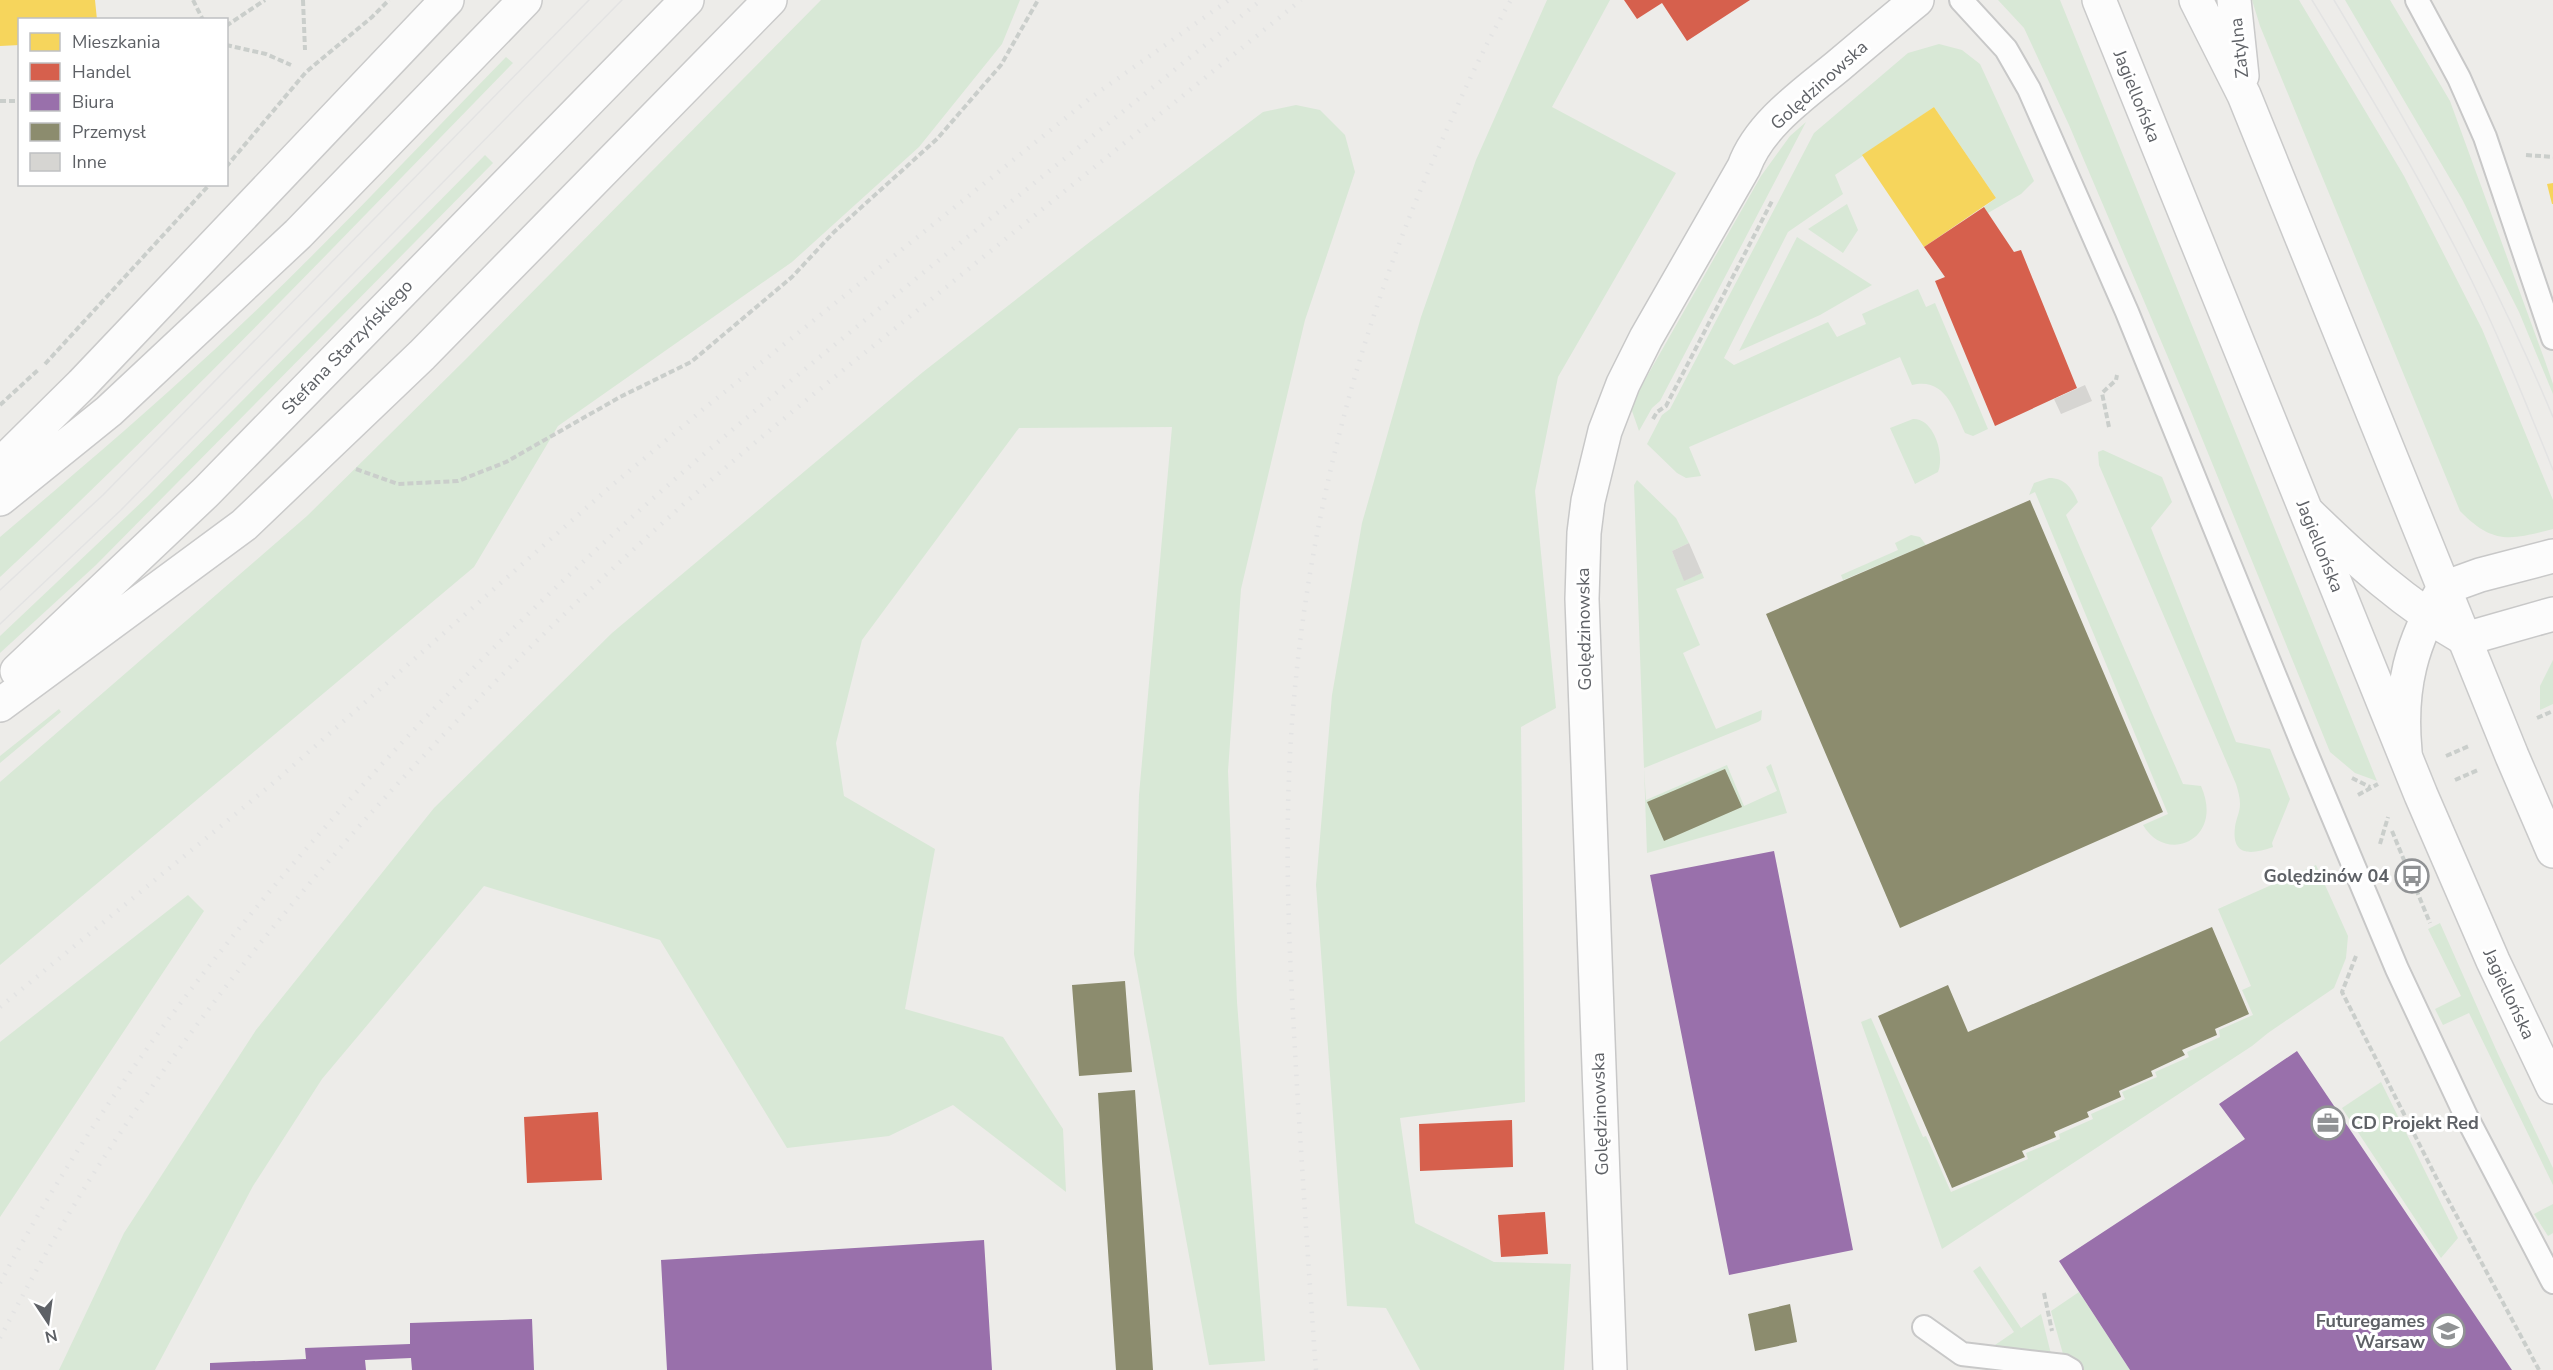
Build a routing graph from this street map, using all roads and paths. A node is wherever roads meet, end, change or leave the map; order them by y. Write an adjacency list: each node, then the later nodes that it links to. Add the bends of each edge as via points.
1 (193, 0): 16 (path)
2 (265, 0): 17 (path)
3 (303, 0): 19 (path)
4 (389, 0): 26 (path, via 306,72)
5 (447, 0): 32 (main road)
6 (525, 0): 34 (main road, via 298,234 109,411)
7 (687, 0): 41 (main road, Stefana Starzyńskiego, via 206,492)
8 (770, 0): 42 (main road, via 422,355 244,525)
9 (1038, 0): 33 (path, via 1001,65 937,139 834,232 792,277 691,362 506,462 458,481 398,484)
10 (1917, 0): 50 (main road, Golędzinowska, via 1806,92 1769,127 1749,154 1623,384 1593,474 1584,533 1582,599)
11 (1961, 0): 48 (lane, via 1995,35 2029,89 2127,312 2397,969 2466,1116)
12 (2196, 0): 21 (main road)
13 (2234, 0): 21 (main road, Zatylna)
14 (2417, 0): 29 (lane, via 2485,137)
15 (2102, 4): 35 (main road, Jagiellońska)
16 (202, 18)
17 (228, 25)
18 (228, 45): 20 (path, via 266,54)
19 (305, 50)
20 (291, 65)
21 (2244, 95): 37 (main road)
22 (0, 100): 23 (path)
23 (18, 101)
24 (2526, 154): 25 (path)
25 (2553, 158)
26 (228, 165)
27 (208, 186): 30 (path, via 42,366)
28 (1777, 190): 31 (path, via 1666,406 1657,412)
29 (2553, 338)
30 (0, 405)
31 (1648, 428)
32 (0, 465)
33 (351, 465)
34 (0, 499)
35 (2307, 512): 39 (main road, via 2378,578); 43 (main road, Jagiellońska)
36 (2553, 556): 37 (main road)
37 (2444, 588): 39 (main road); 40 (main road)
38 (2553, 614): 40 (main road)
39 (2427, 616): 40 (main road); 43 (main road, via 2416,640 2403,698)
40 (2465, 639): 45 (main road)
41 (0, 687)
42 (0, 705)
43 (2405, 757): 47 (main road, Jagiellońska, via 2493,961)
44 (2387, 819): 46 (path)
45 (2553, 851)
46 (2430, 924)
47 (2553, 1087)
48 (2553, 1282)
49 (1924, 1327): 51 (lane, via 1962,1354)
50 (1610, 1370)
51 (2071, 1370)

